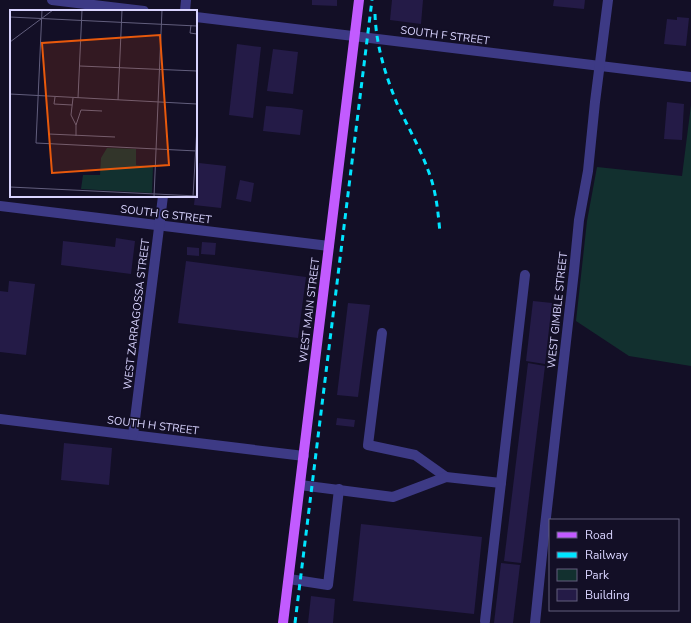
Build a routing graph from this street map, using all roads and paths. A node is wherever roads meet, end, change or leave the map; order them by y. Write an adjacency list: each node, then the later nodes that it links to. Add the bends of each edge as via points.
1 (52, 0): 5 (street)
2 (186, 0): 6 (street)
3 (359, 0): 8 (main road, WEST MAIN STREET)
4 (608, 0): 9 (street, WEST GIMBLE STREET)
5 (136, 10)
6 (185, 10)
7 (197, 17): 8 (street, SOUTH F STREET)
8 (354, 36): 9 (street, SOUTH F STREET); 14 (main road, WEST MAIN STREET)
9 (600, 66): 10 (street, SOUTH F STREET); 27 (street, WEST GIMBLE STREET, via 588,170 579,220)
10 (691, 77)
11 (162, 197): 13 (street, WEST ZARRAGOSSA STREET)
12 (0, 206): 13 (street, SOUTH G STREET)
13 (159, 225): 14 (street, SOUTH G STREET); 18 (street, WEST ZARRAGOSSA STREET)
14 (329, 246): 19 (main road, WEST MAIN STREET)
15 (525, 275): 21 (street)
16 (382, 333): 20 (street, via 368,445 415,455)
17 (0, 419): 18 (street, SOUTH H STREET)
18 (133, 435): 19 (street, SOUTH H STREET)
19 (304, 456): 22 (main road, WEST MAIN STREET)
20 (446, 476): 21 (street); 23 (street, via 393,497)
21 (501, 483): 25 (street)
22 (300, 485): 23 (street); 24 (main road, WEST MAIN STREET)
23 (339, 489): 24 (street, via 328,585)
24 (289, 579): 26 (main road, WEST MAIN STREET)
25 (485, 621)
26 (283, 623)
27 (535, 623)

